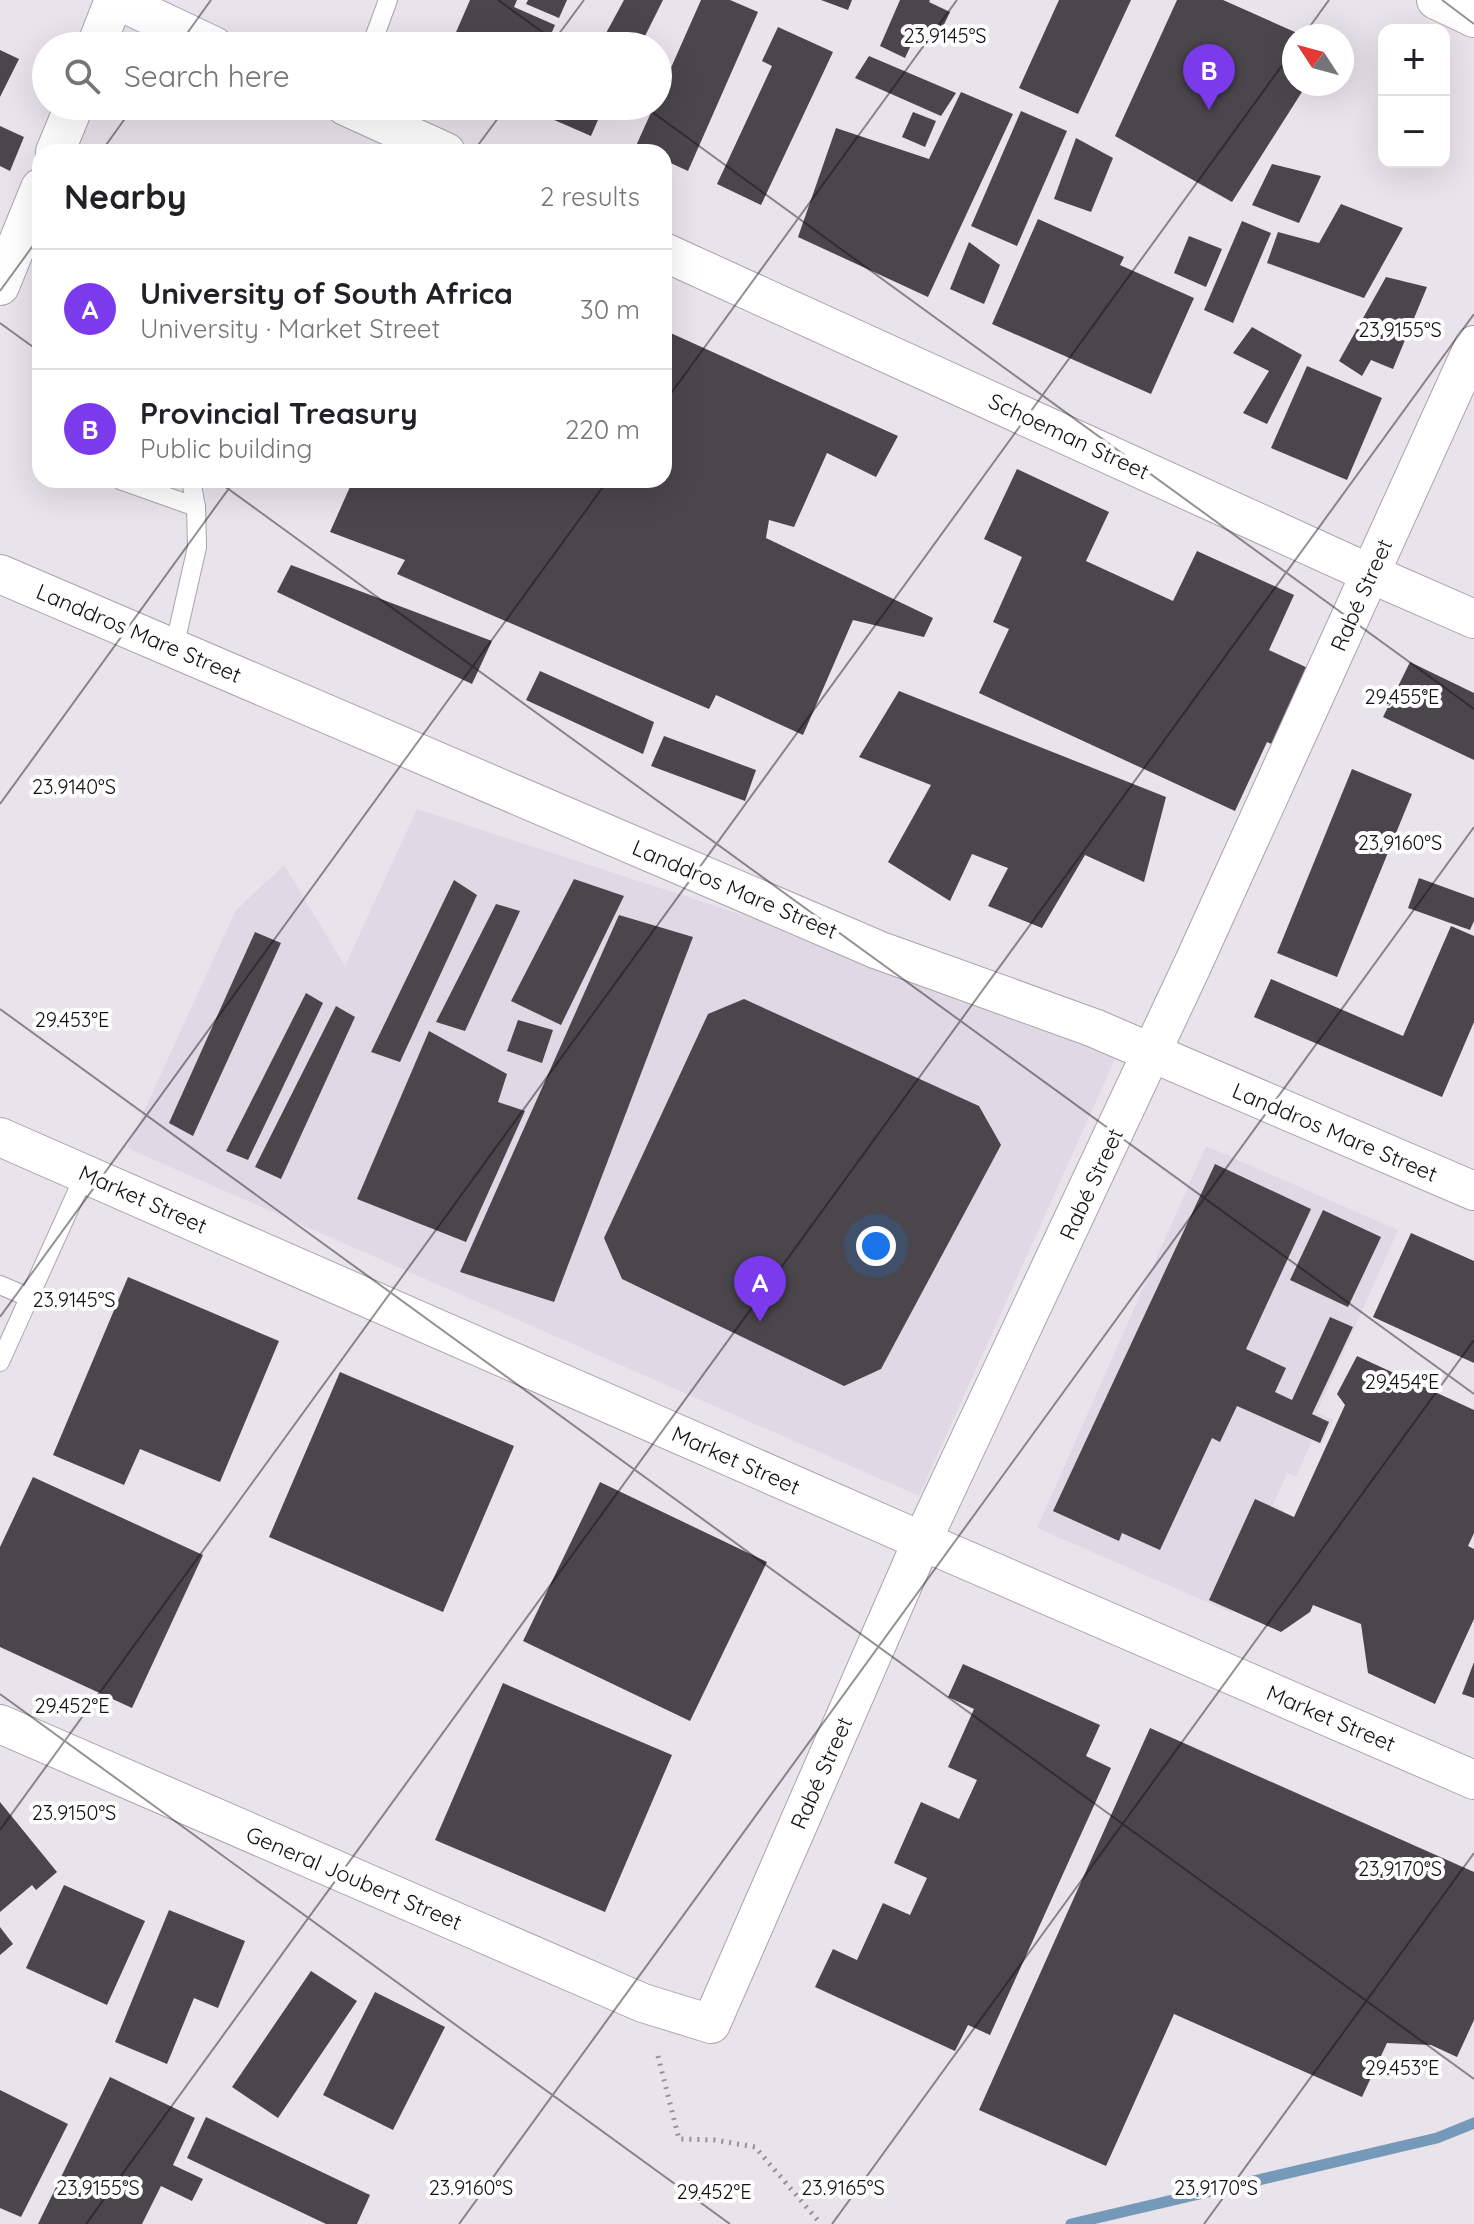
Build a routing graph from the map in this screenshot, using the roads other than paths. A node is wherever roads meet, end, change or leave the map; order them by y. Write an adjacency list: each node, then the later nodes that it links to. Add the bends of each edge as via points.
1 (116, 0): 5 (street); 6 (street)
2 (388, 0): 7 (lane)
3 (1436, 0): 4 (street)
4 (1474, 18)
5 (102, 32)
6 (184, 32)
7 (376, 32)
8 (68, 120): 10 (street)
9 (377, 120): 11 (street)
10 (58, 144)
11 (429, 144)
12 (32, 208): 14 (street)
13 (672, 256): 20 (street, Schoeman Street)
14 (0, 286)
15 (1474, 345): 20 (street, Rabé Street)
16 (143, 488): 18 (lane)
17 (192, 488): 18 (lane)
18 (196, 507): 22 (lane, via 197,547)
19 (0, 574): 22 (street, Landdros Mare Street)
20 (1371, 574): 21 (street, Schoeman Street); 23 (street, Rabé Street)
21 (1474, 619)
22 (174, 648): 23 (street, Landdros Mare Street, via 878,950 1094,1028)
23 (1151, 1054): 26 (street, Landdros Mare Street); 30 (street, Rabé Street)
24 (0, 1137): 25 (street, Market Street)
25 (85, 1174): 28 (lane); 30 (street, Market Street)
26 (1474, 1191)
27 (0, 1285): 28 (lane)
28 (28, 1297): 29 (lane)
29 (0, 1362)
30 (922, 1541): 32 (street, Market Street); 33 (street, Rabé Street)
31 (0, 1724): 33 (street, General Joubert Street, via 643,2003)
32 (1474, 1780)
33 (711, 2024)

